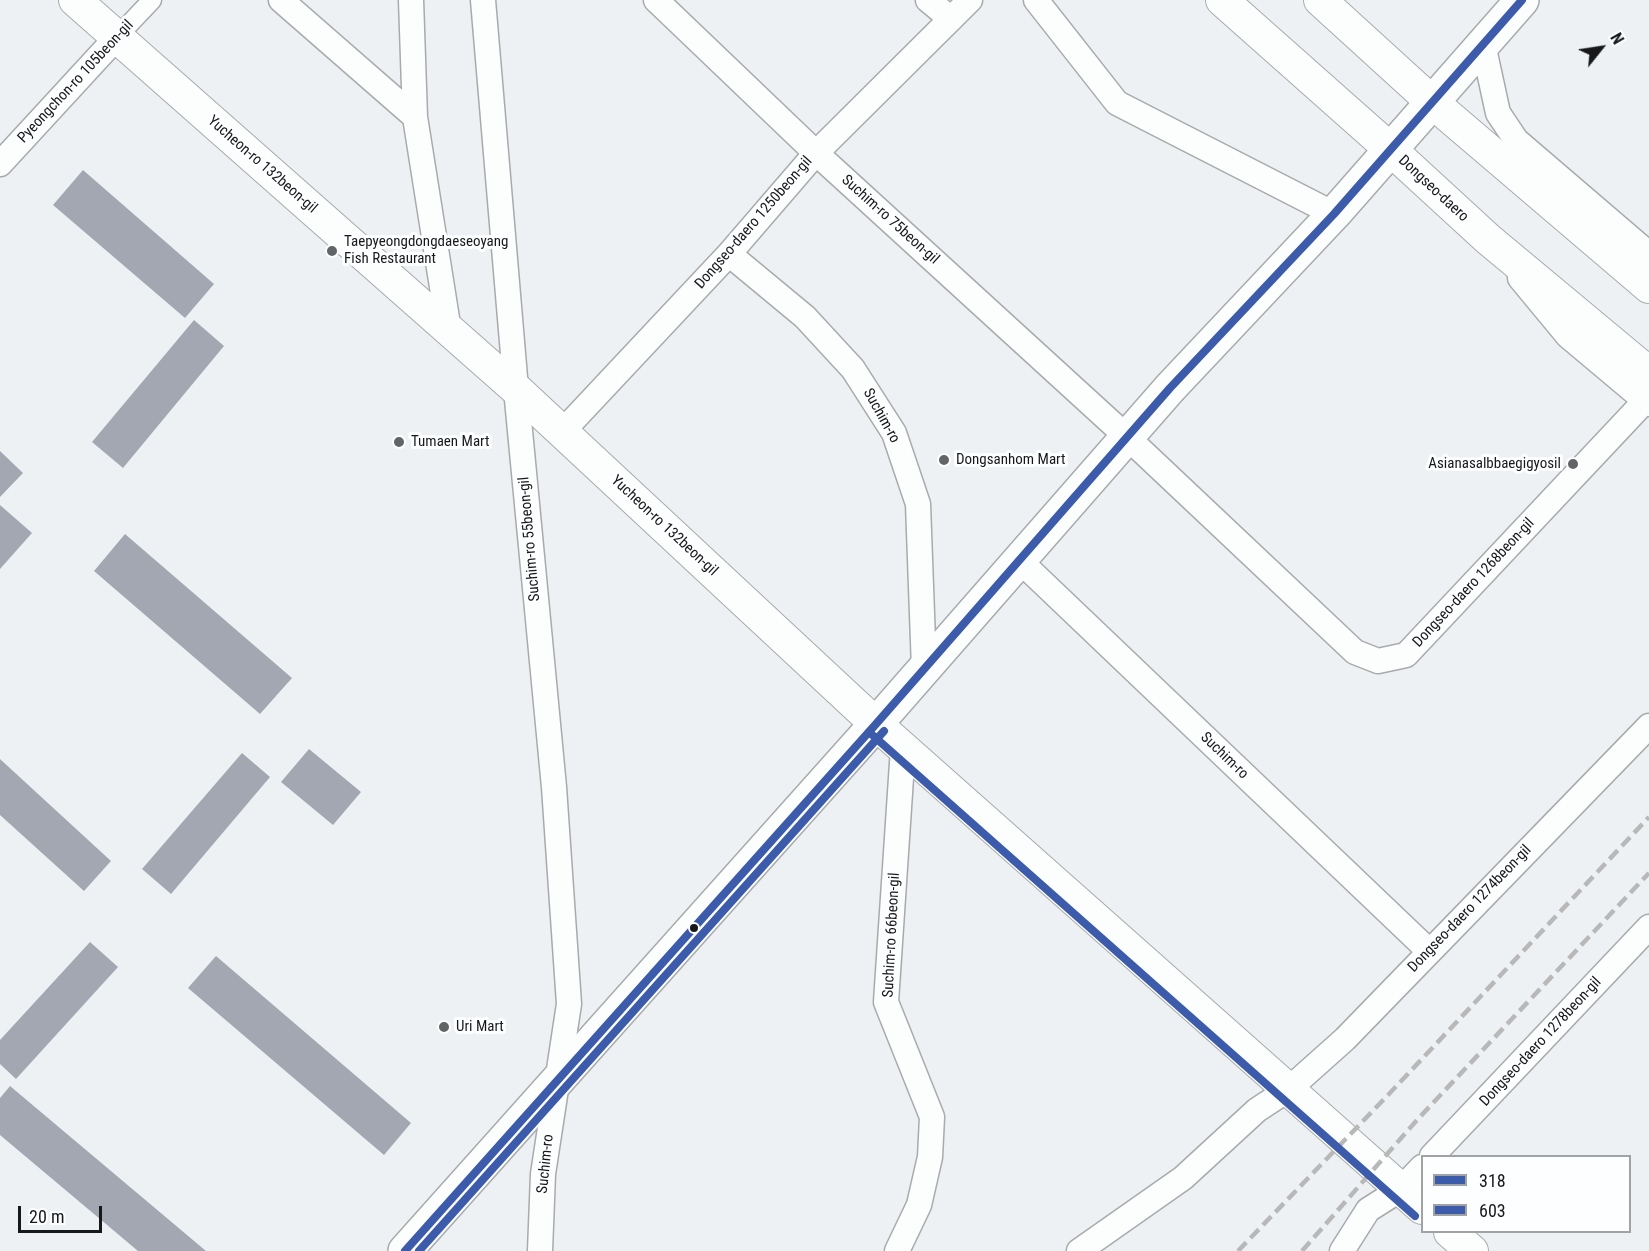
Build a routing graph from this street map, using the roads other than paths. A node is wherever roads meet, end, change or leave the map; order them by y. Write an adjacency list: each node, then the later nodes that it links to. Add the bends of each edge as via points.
1 (75, 0): 14 (street, Yucheon-ro 132beon-gil)
2 (152, 0): 14 (street, Pyeongchon-ro 105beon-gil)
3 (281, 0): 17 (street)
4 (411, 0): 17 (street)
5 (483, 0): 26 (street, Suchim-ro 55beon-gil)
6 (656, 0): 19 (street, Suchim-ro 75beon-gil)
7 (928, 0): 13 (street)
8 (970, 0): 13 (street, Dongseo-daero 1250beon-gil)
9 (1036, 0): 21 (street, via 1117,102)
10 (1222, 0): 18 (street, Dongseo-daero)
11 (1320, 0): 16 (street)
12 (1522, 0): 15 (main road)
13 (951, 20): 19 (street, Dongseo-daero 1250beon-gil)
14 (117, 37): 20 (street, Pyeongchon-ro 105beon-gil); 25 (street, Yucheon-ro 132beon-gil)
15 (1483, 44): 16 (main road); 23 (street, via 1498,113 1516,140)
16 (1432, 102): 18 (main road); 24 (street)
17 (415, 117): 25 (street)
18 (1390, 149): 21 (main road); 27 (street, Dongseo-daero)
19 (816, 153): 22 (street, Dongseo-daero 1250beon-gil); 29 (street, Suchim-ro 75beon-gil)
20 (0, 164)
21 (1334, 214): 29 (main road)
22 (729, 254): 28 (street, Dongseo-daero 1250beon-gil); 31 (street, Suchim-ro, via 804,317 854,369 894,433 918,504)
23 (1649, 254)
24 (1649, 287)
25 (449, 331): 26 (street, Yucheon-ro 132beon-gil)
26 (516, 389): 28 (street, Yucheon-ro 132beon-gil); 37 (street, Suchim-ro 55beon-gil, via 554,787 569,1004)
27 (1648, 393): 29 (street, Dongseo-daero 1268beon-gil, via 1406,655 1378,661 1355,652)
28 (562, 432): 32 (street, Yucheon-ro 132beon-gil)
29 (1127, 437): 30 (main road)
30 (1019, 560): 31 (main road); 36 (street, Suchim-ro)
31 (924, 669): 32 (main road)
32 (876, 724): 34 (street, Yucheon-ro 132beon-gil); 37 (main road)
33 (1649, 726): 36 (street, Dongseo-daero 1274beon-gil)
34 (903, 748): 38 (street, Yucheon-ro 132beon-gil); 45 (street, Suchim-ro 66beon-gil, via 886,1002 932,1117 930,1157 919,1205)
35 (1649, 927): 39 (street, Dongseo-daero 1278beon-gil)
36 (1429, 951): 38 (street, Dongseo-daero 1274beon-gil, via 1345,1039)
37 (558, 1078): 43 (main road); 44 (street, Suchim-ro, via 543,1174)
38 (1289, 1089): 41 (street, Yucheon-ro 132beon-gil); 46 (street, Dongseo-daero 1274beon-gil, via 1257,1110 1184,1178)
39 (1433, 1155)
40 (1421, 1170): 41 (street)
41 (1412, 1198): 47 (street, via 1368,1210)
42 (1450, 1233): 48 (street)
43 (405, 1251)
44 (540, 1251)
45 (897, 1251)
46 (1079, 1251)
47 (1342, 1251)
48 (1472, 1251)

